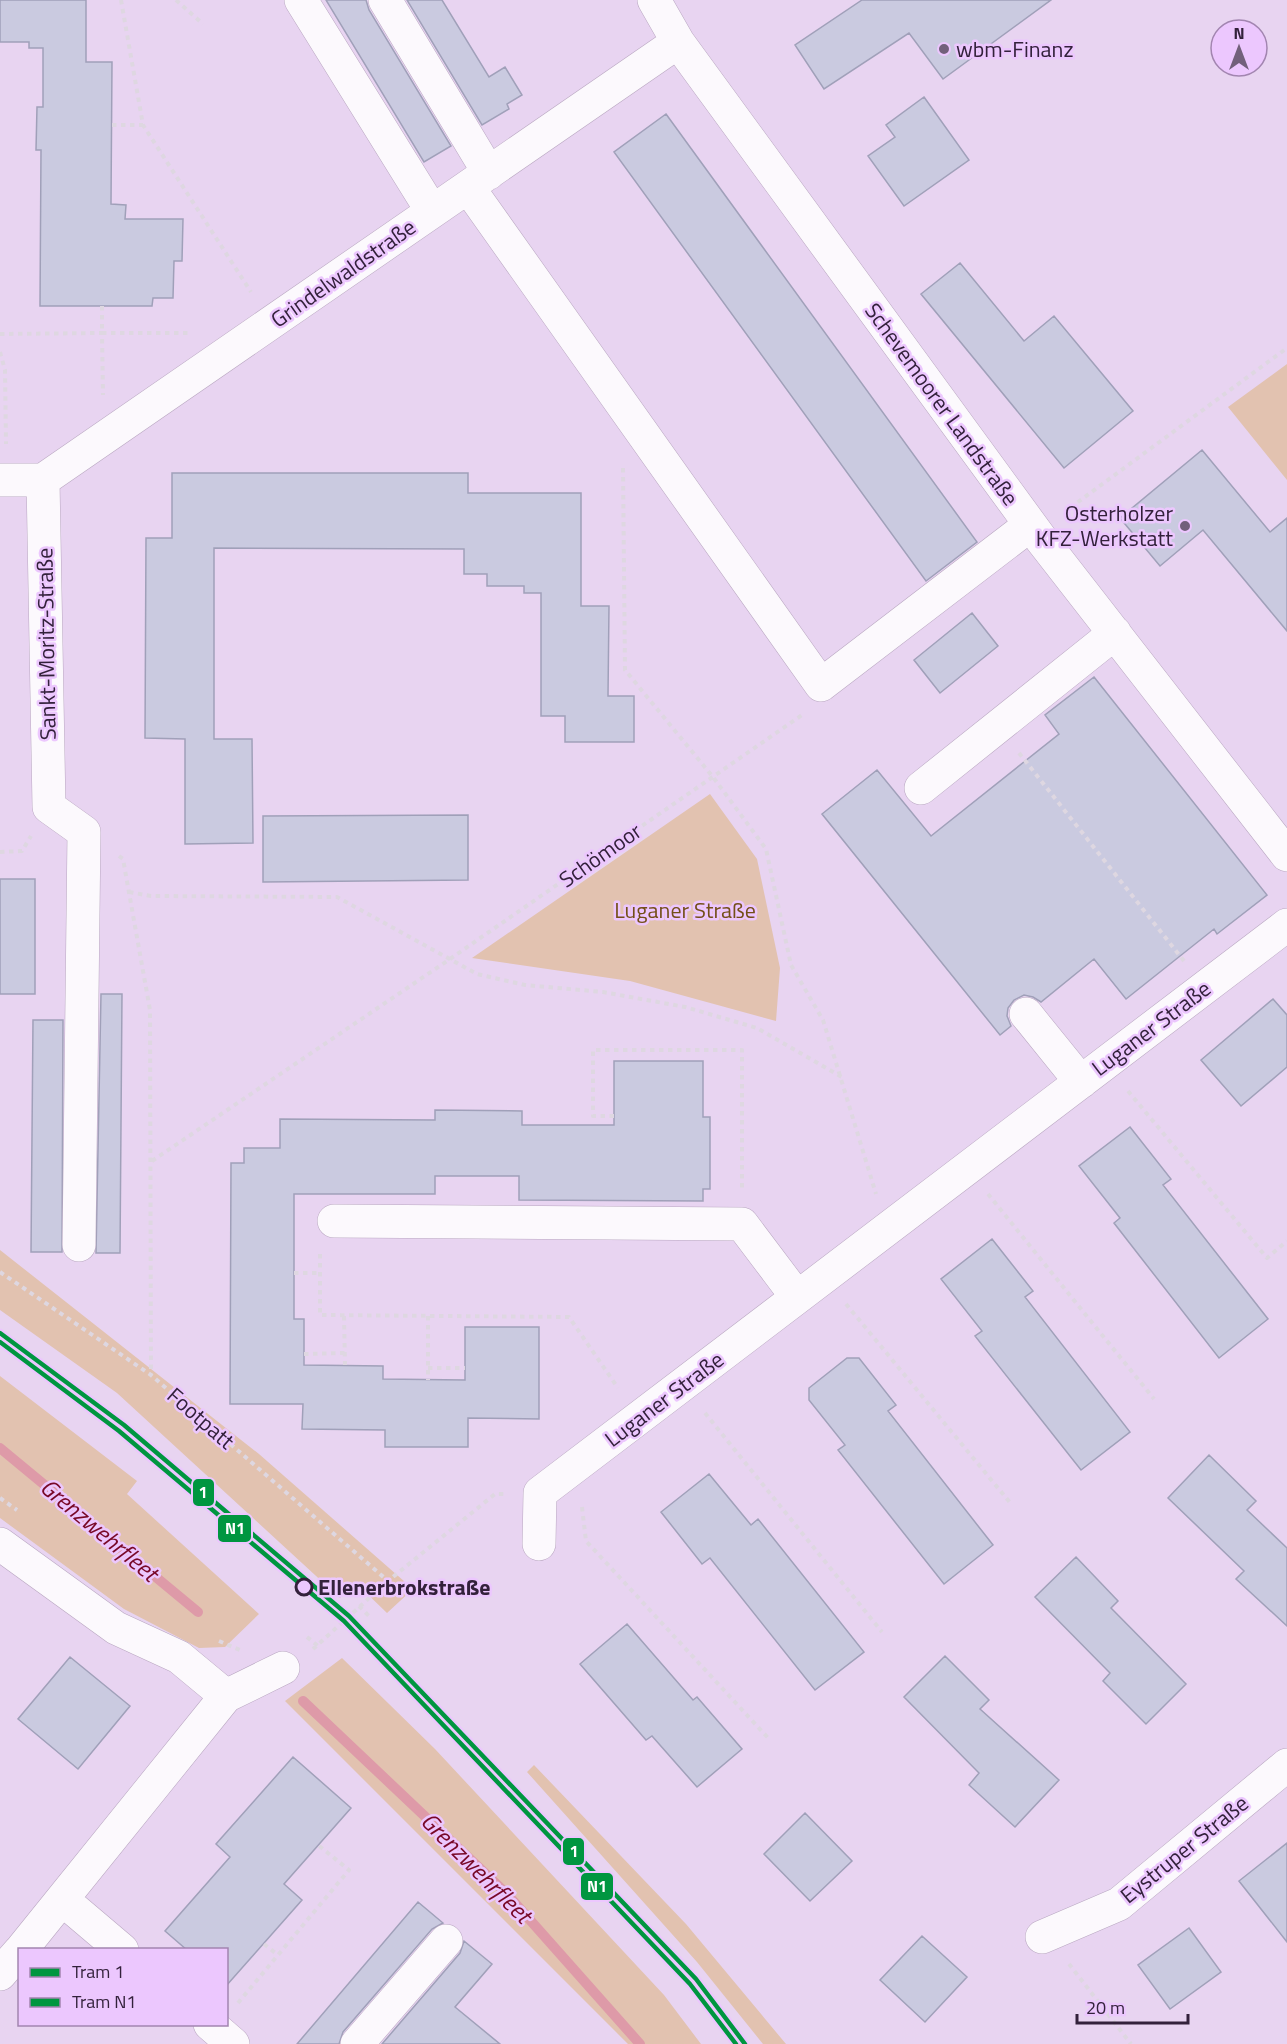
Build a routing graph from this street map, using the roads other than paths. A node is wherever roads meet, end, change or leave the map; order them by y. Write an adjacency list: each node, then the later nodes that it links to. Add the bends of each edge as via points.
1 (301, 0): 6 (street)
2 (385, 0): 5 (street)
3 (654, 0): 4 (street, Schevemoorer Landstraße)
4 (678, 42): 5 (street, Grindelwaldstraße); 9 (street, Schevemoorer Landstraße)
5 (478, 180): 6 (street, Grindelwaldstraße); 9 (street, via 821,685)
6 (432, 211): 8 (street, Grindelwaldstraße)
7 (3, 480): 8 (street)
8 (43, 480): 17 (street, Sankt-Moritz-Straße, via 49,807 84,832)
9 (1036, 532): 10 (street, Schevemoorer Landstraße)
10 (1115, 633): 11 (street); 12 (street, Schevemoorer Landstraße)
11 (921, 789)
12 (1287, 855)
13 (1287, 925): 15 (street, Luganer Straße)
14 (1018, 1021): 15 (street)
15 (1083, 1080): 18 (street, Luganer Straße)
16 (327, 1233): 18 (street, via 742,1224)
17 (79, 1245)
18 (797, 1297): 20 (street, Luganer Straße, via 540,1493)
19 (0, 1544): 22 (street, via 116,1628 179,1657)
20 (539, 1544)
21 (283, 1668): 22 (street)
22 (226, 1696): 24 (street)
23 (1287, 1765): 25 (street, Eystruper Straße, via 1119,1904)
24 (63, 1900): 27 (street); 28 (street)
25 (1042, 1937)
26 (446, 1941): 33 (street)
27 (22, 1948)
28 (120, 1948)
29 (18, 1952): 30 (street)
30 (0, 1974)
31 (226, 2026): 32 (street)
32 (233, 2044)
33 (357, 2044)

